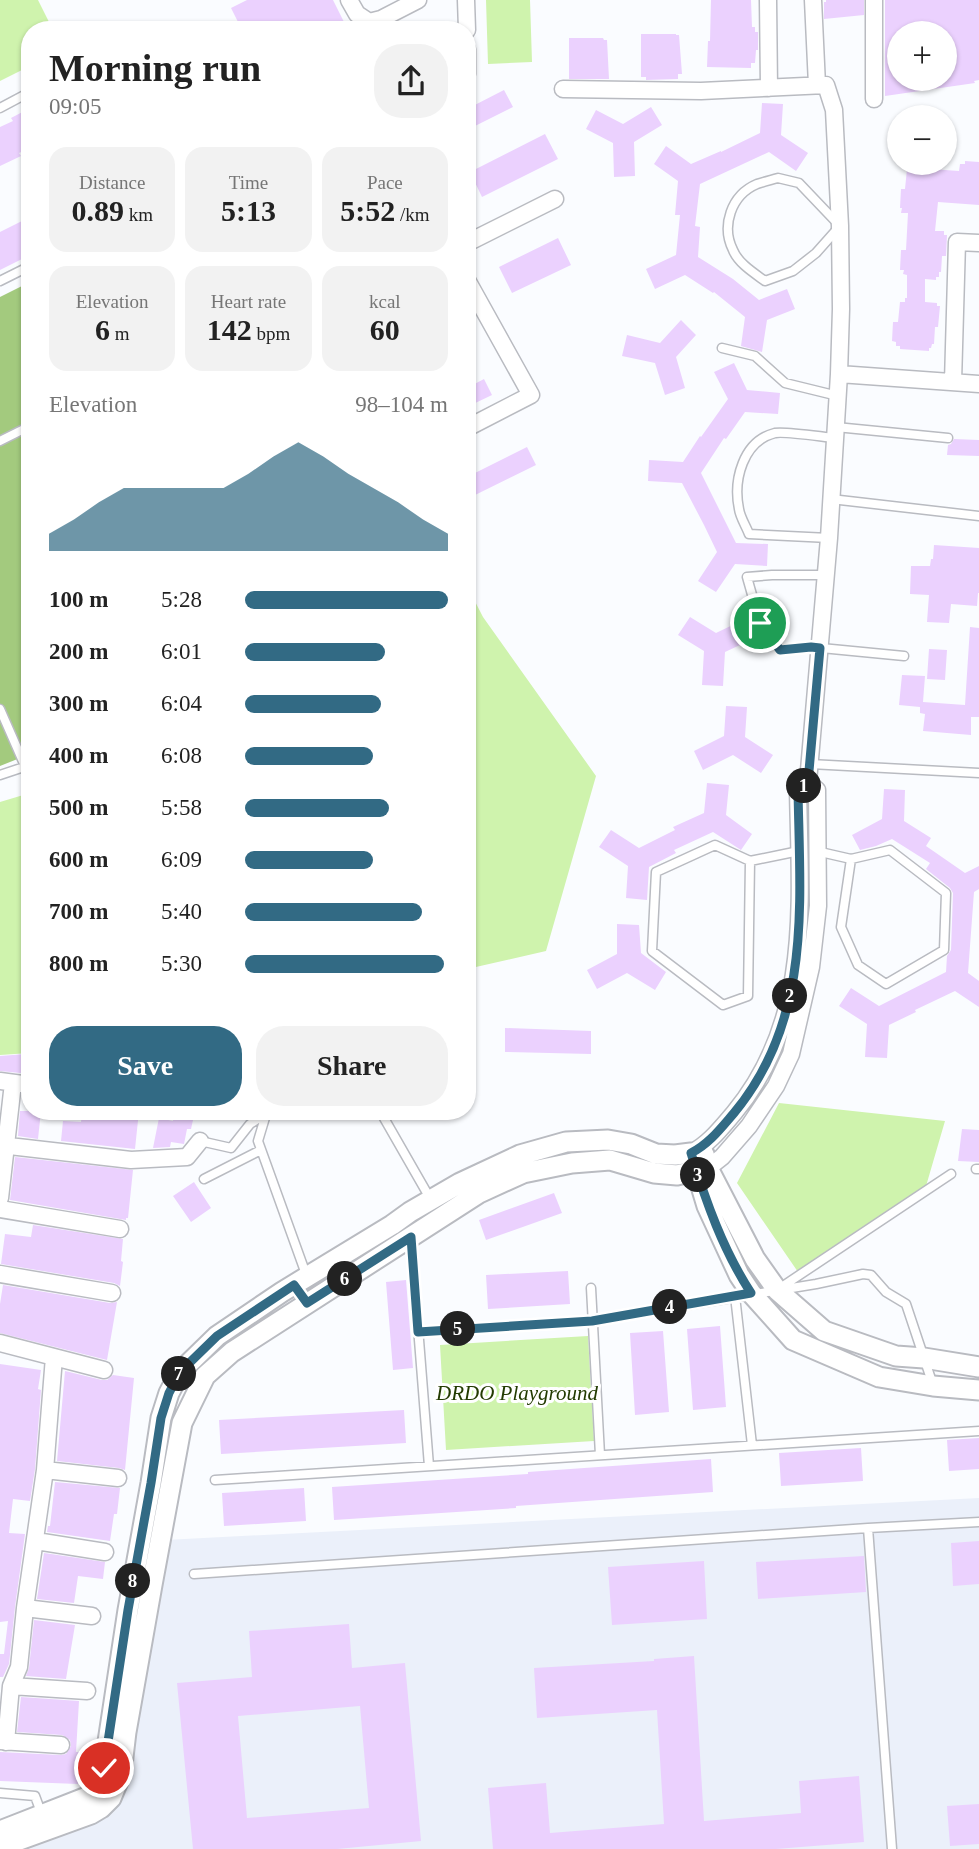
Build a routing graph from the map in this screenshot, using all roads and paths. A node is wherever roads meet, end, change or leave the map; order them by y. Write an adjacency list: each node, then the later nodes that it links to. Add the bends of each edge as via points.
1 (349, 0): 7 (street)
2 (418, 0): 8 (street)
3 (466, 0): 9 (street)
4 (768, 0): 11 (street)
5 (813, 0): 10 (street)
6 (874, 0): 14 (street)
7 (368, 21)
8 (373, 21)
9 (467, 21)
10 (817, 85): 11 (street); 17 (street, via 826,85 834,110)
11 (769, 88): 12 (street, via 701,92)
12 (562, 89)
13 (21, 97): 15 (lane)
14 (874, 99)
15 (0, 108)
16 (555, 199): 18 (street)
17 (839, 226): 17 (lane, via 799,183 778,178 755,185 739,197 730,213 728,233 733,252 765,281 793,271); 24 (street)
18 (476, 238)
19 (979, 243): 25 (street, via 957,242)
20 (21, 270): 21 (lane)
21 (0, 281)
22 (476, 296): 28 (street, via 531,395)
23 (722, 348): 27 (lane, via 755,356 785,383)
24 (839, 374): 25 (street); 27 (street)
25 (953, 382): 26 (street)
26 (979, 384)
27 (838, 396): 30 (street)
28 (476, 423)
29 (21, 430): 32 (lane)
30 (835, 433): 31 (lane); 33 (street); 35 (lane, via 776,433 754,444 736,486 739,511 749,534)
31 (948, 438)
32 (0, 441)
33 (831, 499): 34 (lane); 35 (street)
34 (979, 516)
35 (829, 538): 36 (street)
36 (826, 575): 37 (street); 37 (lane, via 747,577 760,623 780,650)
37 (820, 648): 38 (lane); 41 (street)
38 (904, 656)
39 (0, 709): 40 (lane)
40 (21, 753)
41 (810, 764): 43 (lane); 45 (street)
42 (21, 767): 44 (lane)
43 (979, 773)
44 (0, 775)
45 (808, 782): 46 (street, via 817,790); 47 (street, via 798,790)
46 (816, 850): 47 (street); 48 (lane); 57 (street, via 818,906 811,967 791,1054 749,1126 722,1157)
47 (799, 851): 49 (lane); 57 (street, via 798,947 778,1041 759,1080)
48 (851, 859): 48 (lane, via 841,927 858,965 886,985 944,950 946,893 890,850)
49 (750, 861): 49 (lane, via 748,996 723,1005 652,951 656,872 715,845)
50 (14, 1083): 55 (street)
51 (256, 1120): 54 (lane, via 231,1148)
52 (265, 1120): 56 (lane, via 258,1141)
53 (385, 1120): 61 (lane)
54 (200, 1141): 55 (street, via 187,1157 131,1160)
55 (3, 1145): 60 (street)
56 (261, 1150): 59 (lane); 67 (lane)
57 (699, 1160): 61 (street, via 608,1140 566,1142 520,1156); 65 (street, via 677,1175 610,1160 523,1173 479,1193); 69 (street); 71 (street, via 707,1206 739,1275)
58 (951, 1174): 69 (lane)
59 (204, 1179)
60 (0, 1198)
61 (431, 1200): 63 (street)
62 (0, 1209): 64 (street)
63 (410, 1212): 65 (lane); 67 (street)
64 (120, 1229)
65 (411, 1237): 72 (street); 75 (lane)
66 (0, 1273): 70 (street)
67 (301, 1281): 72 (lane); 73 (street)
68 (590, 1289): 74 (lane)
69 (777, 1290): 71 (lane); 79 (street, via 824,1331 896,1356); 79 (lane, via 871,1275 905,1304)
70 (111, 1293)
71 (743, 1295): 74 (lane); 82 (street, via 793,1340 879,1377); 85 (lane)
72 (307, 1303): 76 (street)
73 (246, 1317): 76 (lane); 103 (street, via 217,1336 180,1372 169,1393 161,1418 100,1783 92,1795)
74 (592, 1321): 75 (lane); 86 (lane)
75 (418, 1332): 87 (lane)
76 (257, 1335): 103 (street, via 205,1376 182,1423 116,1788 91,1814)
77 (0, 1343): 78 (street)
78 (54, 1357): 81 (street); 88 (street)
79 (924, 1358): 80 (street); 82 (lane)
80 (979, 1367)
81 (104, 1370)
82 (933, 1386): 83 (street)
83 (979, 1390)
84 (979, 1431): 85 (lane)
85 (752, 1445): 86 (lane)
86 (600, 1455): 87 (lane)
87 (429, 1466): 90 (lane)
88 (45, 1470): 89 (street); 93 (street)
89 (118, 1478)
90 (215, 1480)
91 (979, 1522): 92 (lane)
92 (867, 1528): 95 (lane); 106 (lane)
93 (36, 1541): 94 (street); 96 (street)
94 (105, 1552)
95 (194, 1574)
96 (25, 1608): 97 (street); 98 (street, via 19,1667)
97 (92, 1616)
98 (12, 1686): 99 (street); 100 (street)
99 (88, 1691)
100 (3, 1742): 101 (street)
101 (61, 1745)
102 (0, 1793): 103 (lane, via 35,1796)
103 (45, 1822): 104 (street); 105 (street)
104 (0, 1831)
105 (0, 1847)
106 (892, 1849)

